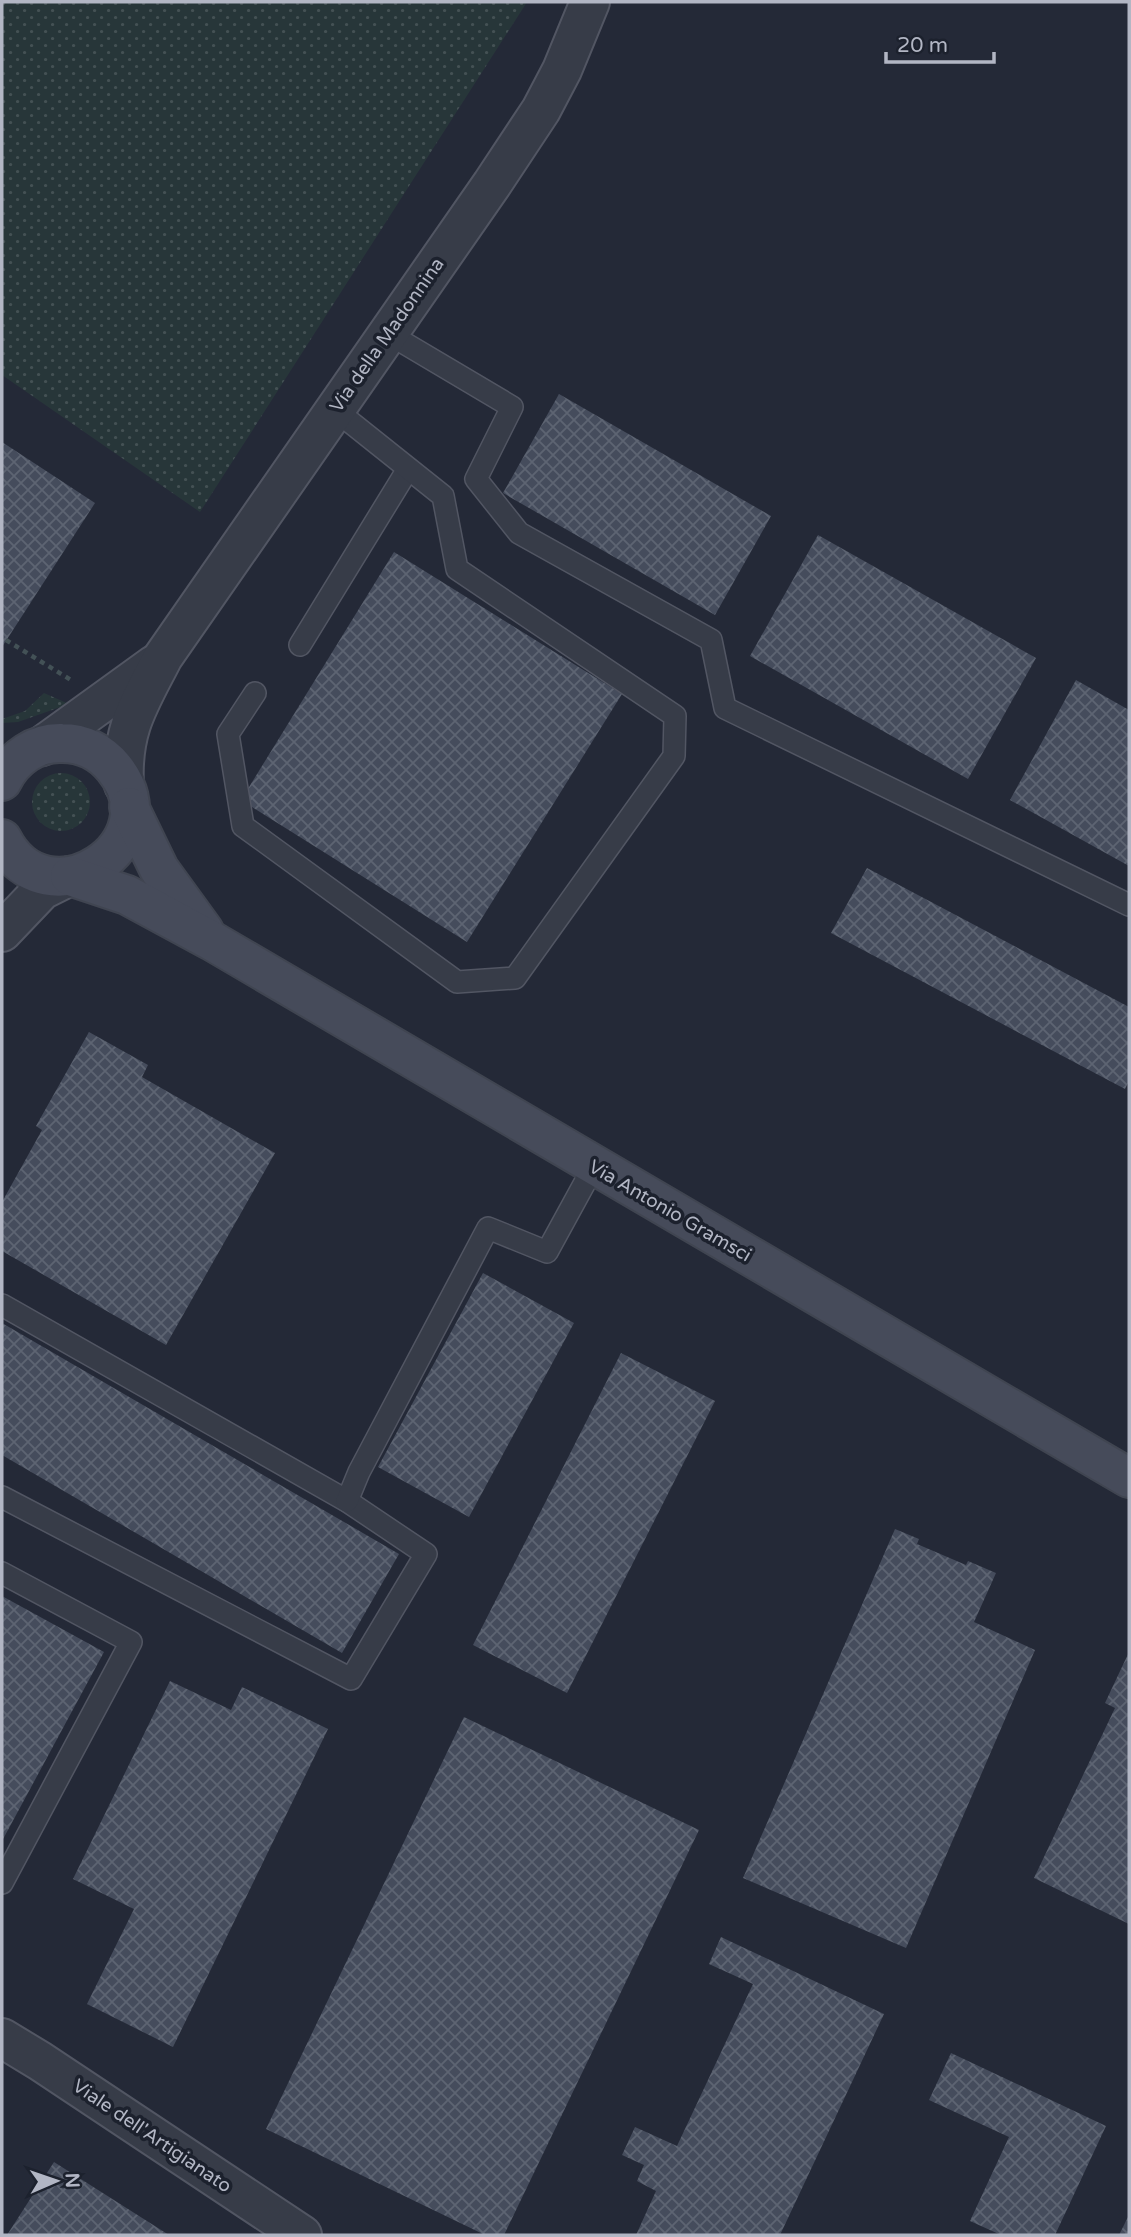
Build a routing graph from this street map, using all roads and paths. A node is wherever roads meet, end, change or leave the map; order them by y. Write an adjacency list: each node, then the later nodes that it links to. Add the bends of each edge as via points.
1 (590, 2): 2 (street, Via della Madonnina, via 541,110)
2 (388, 334): 3 (street, Via della Madonnina); 14 (lane, via 512,408 476,479 519,533 711,640 725,708)
3 (334, 410): 4 (lane); 6 (street, Via della Madonnina)
4 (408, 468): 5 (lane); 7 (lane, via 443,496 457,569 675,716 674,756 515,978 457,982 243,825 228,734)
5 (300, 645)
6 (163, 657): 8 (street, Via della Madonnina); 11 (street, Via della Madonnina, via 130,722 124,746)
7 (255, 693)
8 (42, 746): 9 (street); 10 (street, via 16,762); 11 (street, Via Antonio Gramsci, via 66,743 88,748 108,761)
9 (2, 749)
10 (2, 781)
11 (126, 796): 13 (street, via 126,830 115,851 93,870); 16 (street, Via Antonio Gramsci, via 159,869)
12 (2, 839): 13 (street, Via Antonio Gramsci, via 29,868 46,875)
13 (71, 876): 15 (street, via 42,890); 16 (street, Via Antonio Gramsci, via 127,895)
14 (1129, 905)
15 (2, 932)
16 (212, 942): 17 (street, Via Antonio Gramsci)
17 (594, 1166): 19 (street, Via Antonio Gramsci); 21 (lane, via 547,1252 488,1228)
18 (2, 1306): 21 (lane)
19 (1129, 1478)
20 (2, 1497): 21 (lane, via 351,1679 426,1554)
21 (347, 1501)
22 (2, 1573): 23 (lane, via 131,1642)
23 (2, 1883)
24 (2, 2038): 25 (street, Viale dell'Artigianato)
25 (302, 2235)

